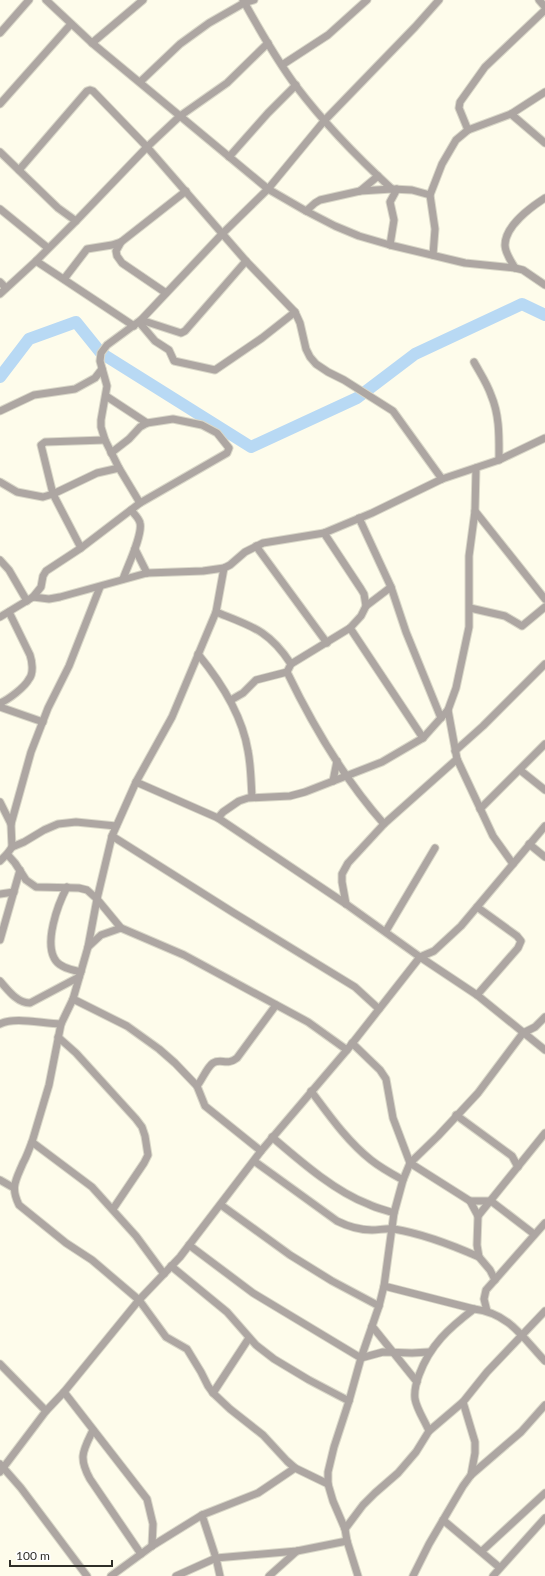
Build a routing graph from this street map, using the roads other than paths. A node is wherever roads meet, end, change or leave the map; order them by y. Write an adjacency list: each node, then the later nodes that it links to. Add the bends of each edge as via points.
1 (29, 0): 11 (street)
2 (46, 0): 10 (street)
3 (143, 0): 13 (street)
4 (254, 0): 8 (street)
5 (367, 0): 14 (street, via 328,35)
6 (439, 0): 21 (street)
7 (539, 0): 9 (street)
8 (243, 1): 12 (street); 15 (street, via 180,44)
9 (545, 8): 22 (street, via 485,67 460,102 459,108)
10 (71, 24): 13 (street); 18 (street)
11 (0, 32)
12 (268, 43): 14 (street); 20 (street, via 227,83)
13 (92, 44): 15 (street)
14 (282, 65): 16 (street)
15 (140, 82): 20 (street)
16 (296, 85): 21 (street); 26 (street)
17 (545, 92): 19 (street)
18 (0, 104)
19 (511, 114): 22 (street); 23 (street)
20 (180, 116): 24 (street); 26 (street)
21 (324, 121): 28 (street); 29 (street)
22 (468, 130): 33 (street, via 456,140 447,154)
23 (545, 143)
24 (147, 147): 27 (street, via 90,90); 31 (street); 37 (street)
25 (0, 152): 27 (street)
26 (229, 157): 29 (street)
27 (19, 170): 37 (street, via 58,208)
28 (378, 176): 30 (street); 32 (street)
29 (268, 189): 36 (street); 38 (street)
30 (394, 189): 32 (street); 33 (street); 40 (street, via 390,202 394,220)
31 (186, 191): 38 (street); 39 (street)
32 (360, 191): 36 (street, via 320,200)
33 (430, 195): 42 (street, via 435,229)
34 (545, 198): 45 (street, via 522,215 506,238 506,252)
35 (0, 209): 41 (street)
36 (306, 211): 40 (street, via 359,236)
37 (76, 221): 41 (street)
38 (222, 234): 44 (street); 50 (street)
39 (121, 242): 46 (street, via 87,249); 50 (street, via 116,251 122,263)
40 (390, 245): 42 (street)
41 (48, 248): 43 (street)
42 (433, 255): 45 (street, via 475,265)
43 (36, 260): 46 (street); 49 (street)
44 (246, 261): 52 (street); 54 (street, via 185,331 178,333)
45 (515, 268): 48 (street, via 523,270)
46 (64, 278): 53 (street)
47 (0, 282): 49 (street)
48 (545, 285)
49 (6, 288): 51 (street)
50 (166, 293): 53 (street)
51 (0, 294)
52 (294, 312): 55 (street, via 262,338 215,370 174,361 169,350); 67 (street, via 310,357 328,372 393,411)
53 (138, 322): 54 (street); 55 (street); 57 (street, via 107,345 101,353)
54 (151, 323): 55 (street)
55 (152, 338)
56 (474, 362): 64 (street, via 496,409)
57 (102, 369): 58 (street, via 107,386); 59 (street, via 94,378 75,389 34,395)
58 (106, 396): 60 (street); 62 (street, via 101,420)
59 (0, 411)
60 (147, 423): 63 (street); 70 (street, via 173,419 202,425 217,433 230,448 227,453)
61 (545, 438): 64 (street)
62 (105, 440): 63 (street); 69 (street, via 43,442 41,449)
63 (111, 452): 65 (street)
64 (499, 460): 66 (street)
65 (119, 468): 69 (street, via 88,477); 70 (street)
66 (476, 468): 67 (street); 72 (street)
67 (442, 479): 73 (street)
68 (0, 482): 69 (street, via 24,494 43,497)
69 (53, 494): 76 (street)
70 (140, 503): 71 (street)
71 (131, 510): 76 (street); 77 (street, via 140,524)
72 (475, 511): 85 (street); 88 (street, via 469,556)
73 (359, 518): 74 (street); 83 (street)
74 (324, 533): 75 (street, via 276,540); 86 (street, via 364,594)
75 (256, 546): 79 (street); 93 (street)
76 (81, 548): 84 (street, via 46,571 41,587)
77 (135, 549): 80 (street); 81 (street)
78 (0, 560): 84 (street)
79 (224, 568): 80 (street); 90 (street)
80 (147, 573): 81 (street)
81 (123, 579): 82 (street)
82 (100, 587): 84 (street, via 49,599); 103 (street, via 69,666)
83 (391, 587): 86 (street); 102 (street, via 406,632)
84 (30, 599): 89 (street)
85 (545, 599)
86 (366, 606): 92 (street)
87 (545, 607): 88 (street, via 522,626 505,616)
88 (470, 608): 101 (street, via 462,664)
89 (9, 612): 91 (street); 99 (street, via 30,654 32,672 30,679 19,690)
90 (216, 612): 94 (street); 95 (street, via 260,631 276,644)
91 (0, 617)
92 (350, 628): 93 (street); 104 (street)
93 (327, 643): 95 (street)
94 (198, 654): 98 (street); 112 (street, via 172,717)
95 (291, 664): 97 (street)
96 (545, 664): 106 (street)
97 (287, 672): 98 (street, via 256,680 243,693); 108 (street)
98 (231, 700): 114 (street, via 248,751)
99 (0, 703)
100 (0, 707): 103 (street)
101 (448, 710): 102 (street); 106 (street)
102 (441, 718): 104 (street)
103 (42, 722): 118 (street)
104 (423, 738): 110 (street, via 382,762)
105 (545, 744): 109 (street)
106 (455, 751): 107 (street)
107 (457, 759): 116 (street); 119 (street)
108 (337, 761): 110 (street); 111 (street)
109 (520, 770): 113 (street); 116 (street)
110 (347, 776): 111 (street); 119 (street)
111 (333, 781): 114 (street, via 290,796)
112 (136, 782): 117 (street); 120 (street)
113 (545, 790)
114 (252, 797): 117 (street, via 239,801)
115 (0, 802): 118 (street)
116 (480, 809): 129 (street, via 493,836)
117 (218, 818): 135 (street)
118 (11, 824): 124 (street)
119 (384, 824): 135 (street, via 342,874)
120 (116, 826): 122 (street); 124 (street, via 76,822 58,824)
121 (545, 826): 123 (street)
122 (112, 836): 134 (street); 147 (street, via 355,987)
123 (529, 844): 127 (street); 129 (street)
124 (12, 846): 126 (street)
125 (435, 848): 138 (street)
126 (7, 854): 128 (street); 130 (street)
127 (545, 858)
128 (0, 861)
129 (513, 864): 136 (street)
130 (20, 870): 131 (street, via 26,880 36,887); 132 (street)
131 (67, 887): 134 (street, via 87,890); 142 (street, via 54,921 51,948 56,962)
132 (14, 892): 133 (street); 139 (street)
133 (0, 894)
134 (97, 899): 137 (street); 140 (street)
135 (346, 904): 138 (street)
136 (477, 908): 141 (street, via 434,951); 144 (street, via 521,941 518,948)
137 (121, 928): 140 (street, via 101,935); 146 (street, via 184,955)
138 (386, 931): 141 (street)
139 (0, 940)
140 (88, 947): 142 (street)
141 (420, 957): 144 (street); 147 (street)
142 (80, 975): 143 (street, via 30,1003 24,1003 16,998); 145 (street)
143 (0, 981)
144 (477, 995): 151 (street)
145 (73, 999): 150 (street); 156 (street, via 127,1026 143,1037 175,1063)
146 (276, 1005): 154 (street, via 308,1022); 156 (street, via 237,1058 228,1063 219,1061 211,1064)
147 (379, 1009): 153 (street)
148 (545, 1017): 151 (street, via 536,1028)
149 (0, 1024): 150 (street, via 17,1020)
150 (61, 1024): 152 (street)
151 (523, 1033): 155 (street); 158 (street, via 486,1083)
152 (58, 1037): 161 (street, via 49,1085); 172 (street, via 132,1114 145,1136 147,1159)
153 (352, 1043): 154 (street); 164 (street, via 386,1079 393,1118)
154 (347, 1050): 157 (street)
155 (545, 1050)
156 (197, 1086): 162 (street, via 205,1106)
157 (311, 1091): 160 (street); 167 (street, via 358,1149)
158 (456, 1115): 164 (street); 165 (street, via 512,1156)
159 (545, 1133): 165 (street)
160 (272, 1137): 162 (street); 173 (street, via 306,1166 350,1195)
161 (32, 1142): 168 (street); 172 (street, via 92,1187)
162 (261, 1151): 163 (street)
163 (254, 1161): 171 (street); 176 (street, via 337,1222 357,1229)
164 (410, 1163): 167 (street); 169 (street)
165 (518, 1167): 170 (street)
166 (0, 1180): 168 (street)
167 (403, 1180): 173 (street)
168 (14, 1188): 184 (street, via 19,1205 66,1243 92,1260)
169 (470, 1201): 170 (street); 174 (street)
170 (491, 1202): 174 (street); 177 (street)
171 (221, 1205): 178 (street); 185 (street, via 290,1255)
172 (113, 1209): 181 (street)
173 (394, 1213): 176 (street)
174 (478, 1216): 179 (street)
175 (545, 1222): 177 (street)
176 (393, 1229): 179 (street, via 444,1242); 183 (street)
177 (534, 1234): 182 (street)
178 (189, 1245): 180 (street); 194 (street, via 253,1293)
179 (479, 1257): 182 (street)
180 (172, 1266): 181 (street); 191 (street, via 227,1312)
181 (164, 1274): 184 (street)
182 (495, 1280): 187 (street, via 484,1294)
183 (384, 1286): 185 (street); 186 (street)
184 (139, 1300): 198 (street); 199 (street, via 166,1337 187,1349)
185 (379, 1306): 189 (street)
186 (474, 1309): 187 (street); 193 (street, via 451,1327)
187 (487, 1311): 190 (street, via 498,1316)
188 (545, 1311): 190 (street)
189 (372, 1326): 192 (street); 194 (street)
190 (522, 1335): 195 (street); 201 (street)
191 (249, 1338): 199 (street); 200 (street, via 280,1362)
192 (393, 1352): 193 (street); 194 (street); 197 (street)
193 (430, 1352): 197 (street)
194 (361, 1358): 200 (street)
195 (545, 1361)
196 (0, 1364): 203 (street)
197 (417, 1382): 205 (street, via 415,1401)
198 (64, 1392): 203 (street); 204 (street)
199 (214, 1393): 207 (street, via 263,1435)
200 (349, 1401): 209 (street, via 334,1447)
201 (463, 1402): 205 (street); 208 (street, via 476,1442)
202 (545, 1404): 208 (street, via 521,1432)
203 (46, 1411): 206 (street)
204 (94, 1430): 216 (street, via 147,1499 153,1524); 219 (street, via 84,1449 84,1468)
205 (429, 1431): 214 (street, via 416,1452 398,1473 367,1501)
206 (1, 1468): 222 (street)
207 (295, 1468): 209 (street); 211 (street, via 258,1493)
208 (471, 1475): 213 (street)
209 (328, 1484): 214 (street)
210 (545, 1493): 218 (street)
211 (202, 1515): 216 (street); 220 (street)
212 (545, 1518): 221 (street)
213 (443, 1520): 218 (street); 228 (street)
214 (345, 1529): 215 (street)
215 (347, 1541): 217 (street); 227 (street)
216 (152, 1546): 219 (street)
217 (297, 1551): 220 (street); 226 (street)
218 (482, 1551): 221 (street)
219 (141, 1554): 223 (street)
220 (216, 1558): 224 (street); 225 (street)
221 (500, 1567): 229 (street)
222 (87, 1576)
223 (111, 1576)
224 (176, 1576)
225 (220, 1576)
226 (269, 1576)
227 (358, 1576)
228 (413, 1576)
229 (493, 1576)

